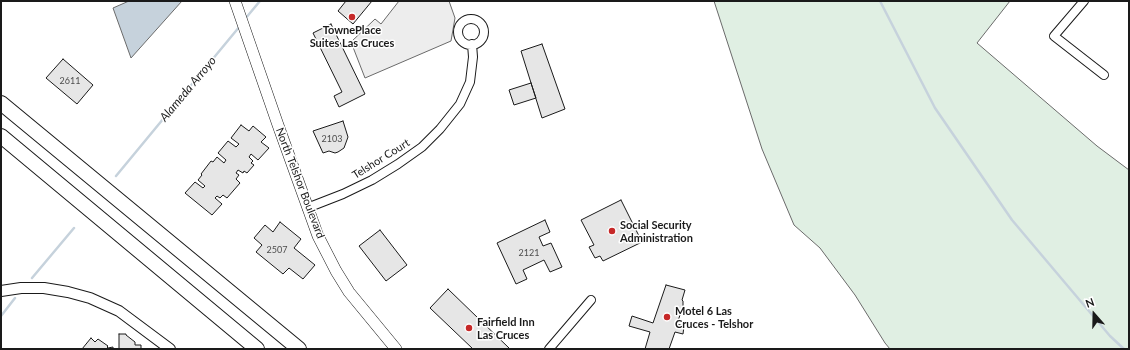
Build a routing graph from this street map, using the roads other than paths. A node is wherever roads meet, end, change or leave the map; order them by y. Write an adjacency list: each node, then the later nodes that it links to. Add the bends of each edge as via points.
1 (1084, 1): 4 (street, via 1054,36)
2 (235, 3): 11 (main road, North Telshor Boulevard)
3 (472, 44): 11 (street, Telshor Court, via 470,82 460,104 422,147 372,180)
4 (1104, 75)
5 (1, 97): 8 (highway)
6 (1, 103): 8 (highway)
7 (1, 136): 10 (highway)
8 (47, 140): 16 (highway)
9 (1, 145): 10 (highway)
10 (68, 193): 15 (highway)
11 (307, 208): 17 (main road, North Telshor Boulevard, via 318,236 349,292)
12 (1, 291): 14 (street, via 44,288 90,298 119,311)
13 (591, 300): 18 (street)
14 (170, 349)
15 (257, 349)
16 (299, 349)
17 (396, 349)
18 (549, 349)

